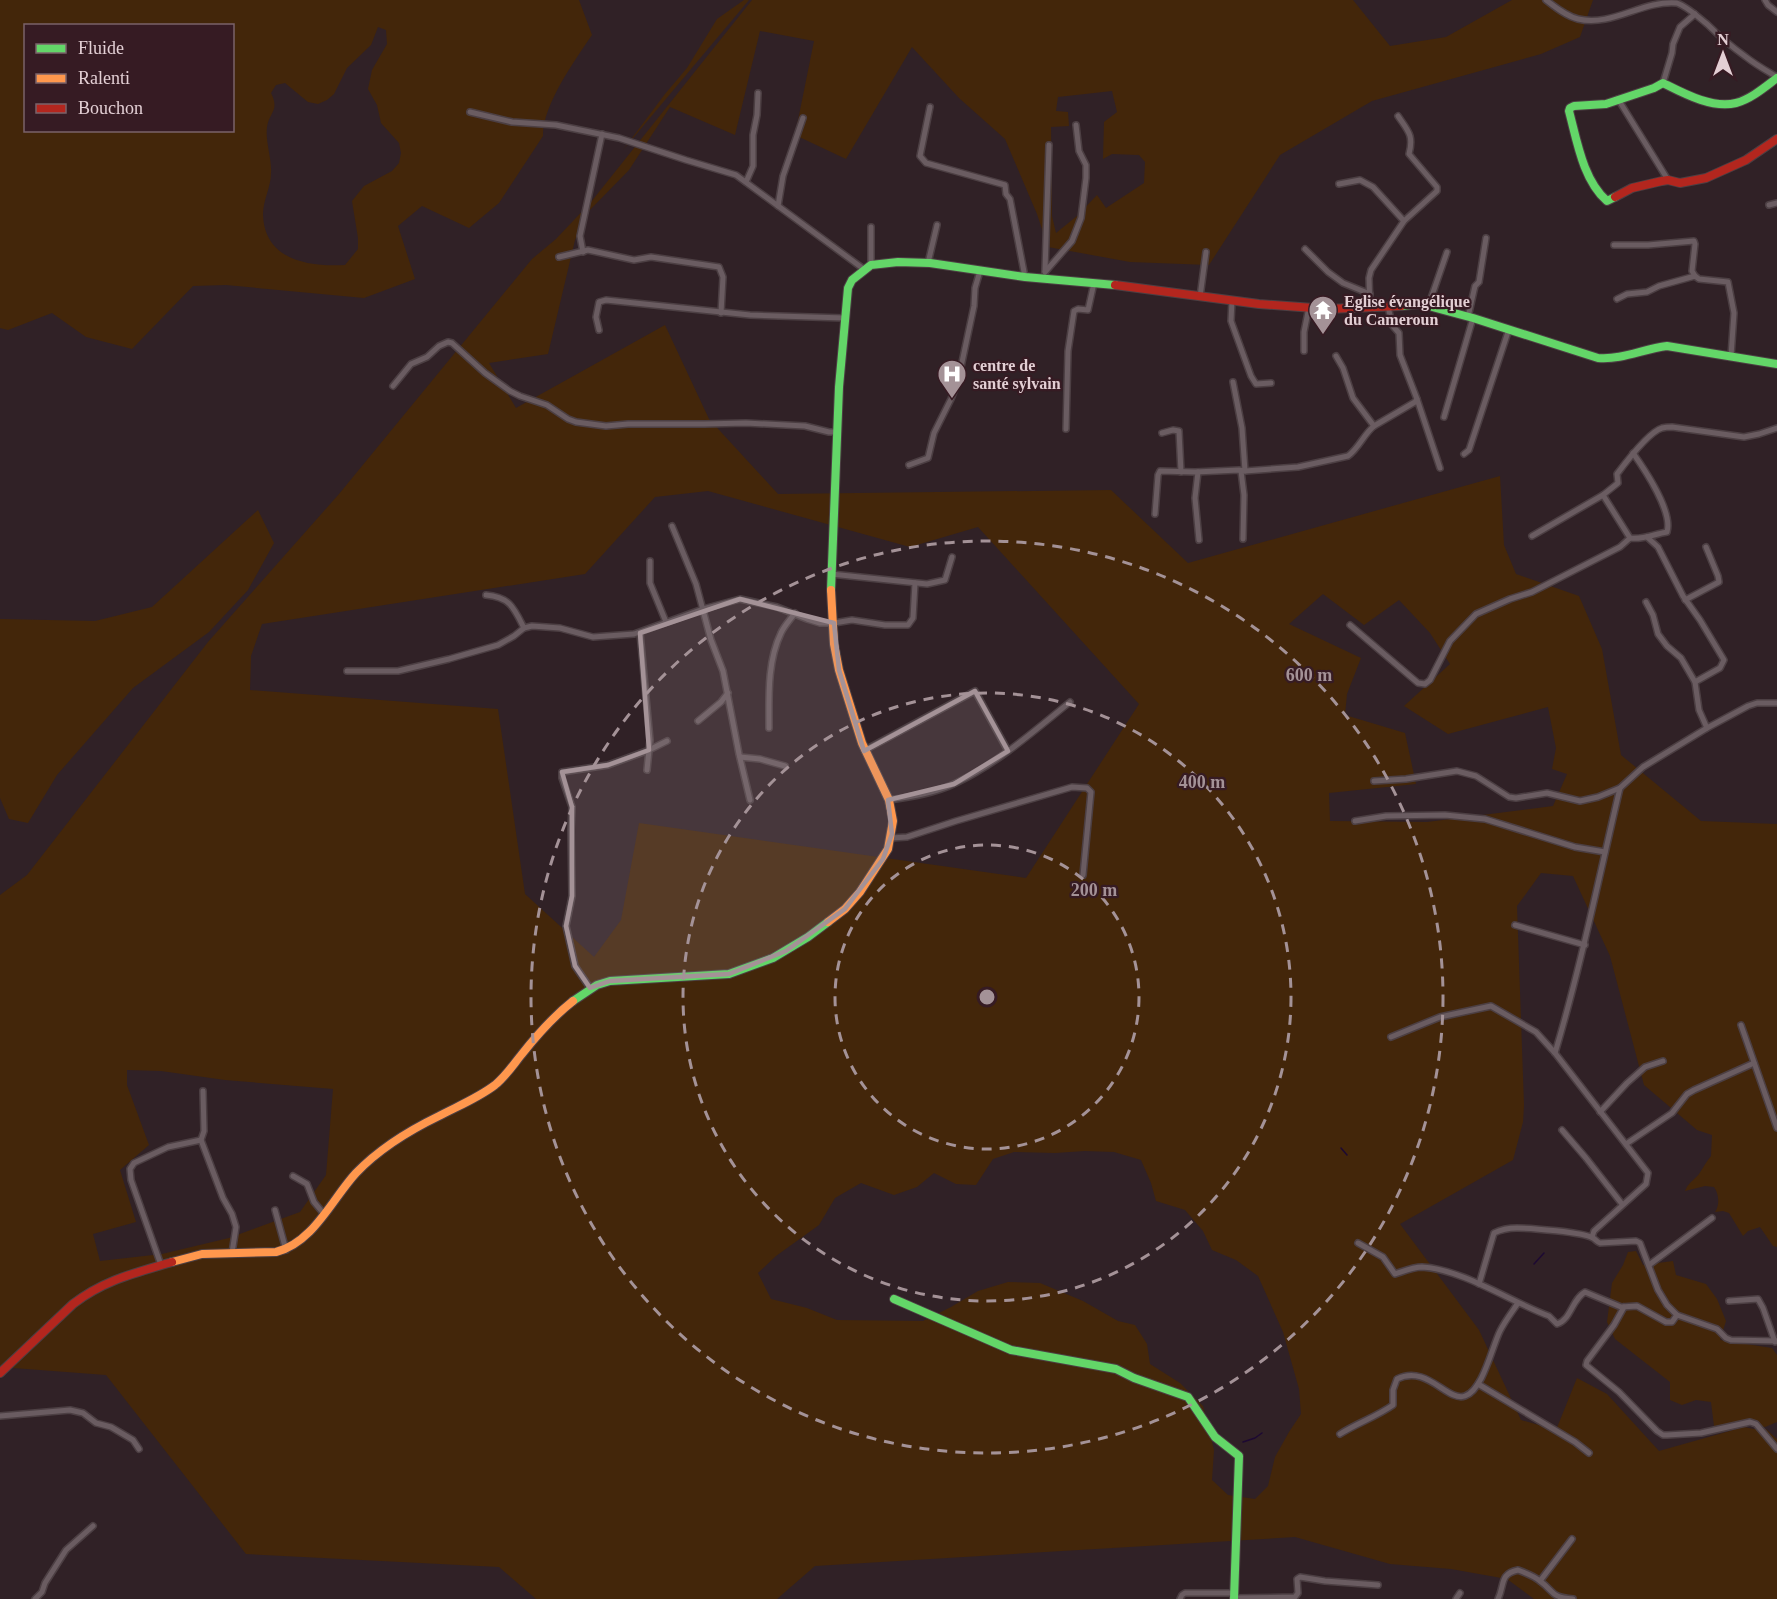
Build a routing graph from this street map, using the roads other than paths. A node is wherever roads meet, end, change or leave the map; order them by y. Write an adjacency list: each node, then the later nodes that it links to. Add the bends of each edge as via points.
1 (1546, 0): 3 (street, via 1583,20 1618,14 1652,1)
2 (1765, 0): 4 (street)
3 (1678, 1): 5 (street)
4 (1777, 12)
5 (1695, 14): 6 (street); 7 (street, via 1680,27)
6 (1777, 78): 7 (street, via 1742,101 1728,104 1684,94)
7 (1663, 83): 9 (street)
8 (758, 93): 19 (street, via 753,166)
9 (1618, 99): 18 (street); 18 (street, via 1570,108 1582,155 1601,198 1607,201 1632,188)
10 (930, 106): 38 (street, via 922,160 1005,185)
11 (470, 112): 15 (street)
12 (1398, 116): 24 (street, via 1411,135 1408,154 1438,189)
13 (803, 118): 23 (street, via 783,176)
14 (1076, 125): 37 (street, via 1079,151 1086,165 1081,218 1072,241)
15 (602, 134): 19 (street, via 736,175); 30 (street, via 580,236)
16 (1777, 139): 18 (street, via 1746,160 1706,178 1680,183)
17 (1049, 145): 37 (street)
18 (1668, 180)
19 (746, 183): 23 (street)
20 (1339, 184): 24 (street, via 1360,180 1372,187)
21 (1777, 203): 22 (street)
22 (1769, 205)
23 (778, 206): 35 (street)
24 (1404, 221): 41 (street, via 1371,270)
25 (937, 225): 34 (street)
26 (871, 227): 35 (street)
27 (1486, 238): 50 (street)
28 (1614, 245): 39 (street, via 1694,241)
29 (1305, 249): 41 (street, via 1343,283)
30 (583, 252): 33 (street); 49 (street, via 719,267 723,277)
31 (1206, 252): 42 (street)
32 (1447, 252): 47 (street)
33 (560, 257)
34 (928, 263): 35 (street, via 898,262); 36 (street)
35 (868, 268): 51 (street, via 848,288)
36 (980, 271): 38 (street); 70 (street, via 953,394 934,433 928,458)
37 (1045, 275): 38 (street); 40 (street)
38 (1025, 276)
39 (1695, 276): 43 (street); 56 (street, via 1729,284 1734,313)
40 (1094, 283): 42 (street); 65 (street, via 1088,310 1074,311 1068,351)
41 (1370, 294): 48 (street)
42 (1200, 297): 44 (street)
43 (1617, 299)
44 (1232, 300): 46 (street); 59 (street, via 1232,324 1251,376 1256,384)
45 (1388, 306): 47 (street); 48 (street); 61 (street, via 1392,325 1399,333 1400,355)
46 (1309, 307): 48 (street); 54 (street)
47 (1428, 307): 50 (street)
48 (1370, 308)
49 (721, 313): 51 (street); 53 (street, via 606,300 599,302)
50 (1471, 317): 52 (street); 62 (street)
51 (845, 318): 66 (street)
52 (1509, 329): 56 (street, via 1598,358 1616,359 1667,346); 69 (street, via 1469,450)
53 (599, 330)
54 (1305, 351)
55 (1336, 356): 63 (street, via 1353,398)
56 (1731, 356): 57 (street)
57 (1777, 364)
58 (1233, 382): 72 (street, via 1242,428)
59 (1271, 383)
60 (393, 386): 66 (street, via 411,364 448,342 510,391 547,405 576,422 606,426 746,423)
61 (1417, 399): 63 (street); 71 (street)
62 (1444, 417)
63 (1374, 426): 72 (street, via 1348,456 1298,467)
64 (1777, 428): 68 (street, via 1744,437 1662,428)
65 (1066, 429)
66 (837, 432): 86 (street)
67 (1162, 433): 73 (street, via 1179,431)
68 (1633, 453): 75 (street, via 1617,474 1618,483); 79 (street, via 1653,482 1668,522 1666,532)
69 (1464, 454)
70 (909, 465)
71 (1440, 468)
72 (1243, 471): 74 (street); 81 (street)
73 (1181, 472): 74 (street); 76 (street, via 1160,471)
74 (1198, 472): 82 (street)
75 (1603, 495): 78 (street); 80 (street)
76 (1155, 514)
77 (672, 526): 91 (street)
78 (1532, 536)
79 (1647, 537): 80 (street); 89 (street, via 1658,547)
80 (1630, 538): 95 (street, via 1620,547 1532,592 1476,614 1450,641 1425,684 1418,683)
81 (1243, 539)
82 (1198, 540)
83 (1706, 547): 89 (street, via 1719,582)
84 (952, 557): 87 (street, via 945,580)
85 (650, 561): 93 (street, via 650,583)
86 (831, 574): 87 (street); 94 (street)
87 (915, 583): 94 (street, via 913,618 908,625 852,620)
88 (486, 595): 96 (street, via 508,601)
89 (1685, 600): 99 (street, via 1724,660 1720,668)
90 (1646, 603): 99 (street, via 1658,634 1681,658)
91 (703, 609): 92 (street, via 740,599); 93 (street); 100 (street)
92 (795, 614): 94 (street, via 807,620); 104 (street, via 781,633 773,659)
93 (666, 622): 97 (street)
94 (834, 623): 108 (street, via 839,670)
95 (1350, 624)
96 (524, 628): 97 (street, via 560,628 593,637); 98 (street, via 498,645 449,659 398,671)
97 (640, 633): 107 (street)
98 (347, 671)
99 (1695, 682): 105 (street, via 1699,710)
100 (728, 693): 103 (street); 110 (street)
101 (1070, 702): 109 (street)
102 (1777, 703): 105 (street, via 1752,704)
103 (698, 721)
104 (770, 728)
105 (1707, 728): 114 (street, via 1643,767)
106 (667, 741): 107 (street)
107 (649, 750): 112 (street); 123 (street, via 608,765 562,772 572,807 572,896 566,926 575,966)
108 (865, 750): 109 (street, via 975,691); 116 (street)
109 (1008, 751): 116 (street, via 954,784 914,797)
110 (740, 757): 111 (street); 115 (street)
111 (786, 766)
112 (647, 770)
113 (1374, 782): 114 (street, via 1456,771 1476,777 1509,797 1547,793 1580,801)
114 (1620, 788): 119 (street)
115 (750, 800)
116 (888, 800): 118 (street, via 893,821)
117 (1354, 820): 119 (street, via 1445,815 1485,819 1575,848)
118 (891, 838): 120 (street, via 907,837 1072,787 1087,788 1091,792); 123 (street, via 883,859 845,909 808,938 773,958 729,974 610,981)
119 (1605, 852): 122 (street)
120 (1083, 874)
121 (1515, 925): 122 (street)
122 (1585, 945): 126 (street)
123 (590, 988): 138 (street, via 552,1019 505,1076 486,1091 377,1152)
124 (1741, 1025): 128 (street)
125 (1391, 1037): 126 (street, via 1440,1017 1491,1006 1536,1032)
126 (1555, 1053): 130 (street)
127 (1663, 1061): 130 (street, via 1645,1067)
128 (1754, 1063): 131 (street); 134 (street, via 1694,1090 1671,1113)
129 (202, 1091): 133 (street)
130 (1600, 1112): 134 (street)
131 (1777, 1128)
132 (1562, 1130): 136 (street)
133 (201, 1140): 143 (street, via 236,1227); 144 (street, via 168,1147 134,1163 130,1169)
134 (1626, 1144): 136 (street, via 1647,1170 1648,1177 1646,1184)
135 (293, 1176): 138 (street, via 307,1184)
136 (1622, 1204): 140 (street)
137 (274, 1210): 142 (street)
138 (324, 1214): 142 (street)
139 (1712, 1218): 145 (street)
140 (1592, 1237): 145 (street, via 1600,1243 1638,1242); 146 (street, via 1542,1229 1502,1229 1494,1233)
141 (1358, 1243): 146 (street, via 1383,1257 1395,1274 1420,1267)
142 (286, 1250): 143 (street)
143 (232, 1253): 144 (street, via 202,1254)
144 (161, 1265): 153 (street, via 117,1278 86,1294)
145 (1649, 1265): 151 (street, via 1662,1298)
146 (1479, 1284): 149 (street)
147 (894, 1299): 165 (street, via 1011,1350 1116,1369 1188,1397 1216,1439 1239,1456)
148 (1729, 1301): 152 (street, via 1758,1299)
149 (1518, 1303): 150 (street, via 1549,1316 1557,1324 1563,1322 1585,1292); 154 (street, via 1500,1331)
150 (1624, 1307): 151 (street, via 1637,1306 1669,1322); 158 (street, via 1586,1365 1657,1431 1663,1435 1701,1433 1750,1422)
151 (1677, 1315): 152 (street, via 1717,1329 1731,1340)
152 (1776, 1341)
153 (0, 1373)
154 (1478, 1384): 156 (street, via 1464,1397 1454,1396 1419,1375 1405,1374 1397,1378 1393,1405); 159 (street)
155 (0, 1416): 157 (street, via 76,1411 133,1440)
156 (1340, 1434)
157 (139, 1449)
158 (1777, 1449)
159 (1589, 1454)
160 (93, 1526): 166 (street, via 66,1550)
161 (1572, 1539): 162 (street)
162 (1540, 1581): 169 (street, via 1518,1569 1510,1572 1501,1584); 170 (street, via 1560,1598)
163 (1378, 1585): 165 (street, via 1300,1577 1295,1597)
164 (1460, 1593): 168 (street)
165 (1234, 1597): 167 (street, via 1185,1593)
166 (35, 1599)
167 (1180, 1599)
168 (1456, 1599)
169 (1498, 1599)
170 (1573, 1599)

